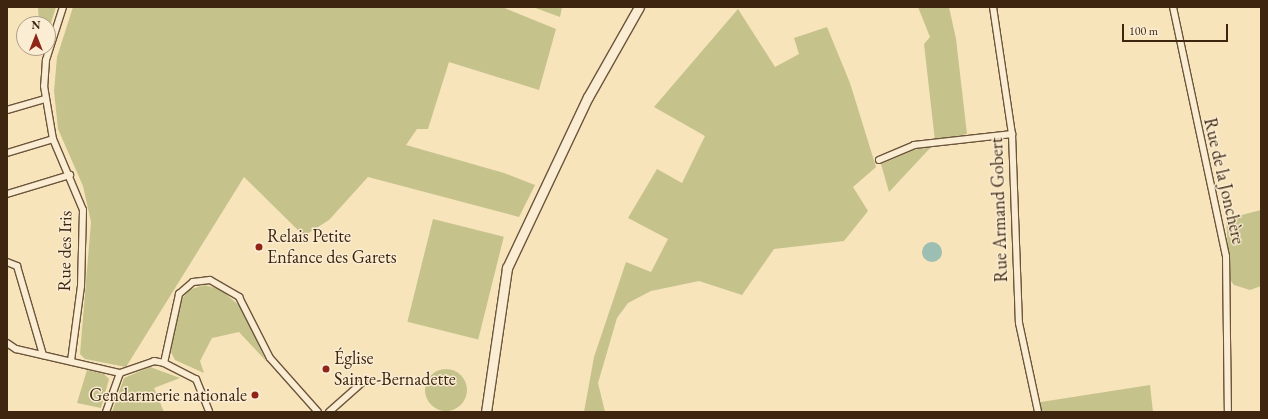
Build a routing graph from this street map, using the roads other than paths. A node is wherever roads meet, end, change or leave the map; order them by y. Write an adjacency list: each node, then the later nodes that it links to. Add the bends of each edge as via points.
1 (63, 7): 5 (street, Rue des Iris, via 46,60)
2 (639, 7): 24 (main road, via 585,104 507,268)
3 (993, 7): 7 (street, Rue Armand Gobert)
4 (1173, 7): 26 (street, Rue de la Jonchère, via 1226,256)
5 (45, 99): 6 (street); 8 (street, Rue des Iris)
6 (7, 110)
7 (1012, 134): 10 (street, via 914,145); 25 (street, Rue Armand Gobert, via 1019,323)
8 (53, 139): 9 (street); 11 (street, Rue des Iris)
9 (7, 153)
10 (879, 160)
11 (70, 175): 12 (street); 16 (street, Rue des Iris, via 81,200 84,231)
12 (7, 194)
13 (7, 262): 15 (street, via 17,266)
14 (7, 343): 15 (street)
15 (43, 355): 16 (street)
16 (71, 361): 18 (street)
17 (164, 362): 18 (street, via 154,361); 21 (street, via 196,379); 22 (street, via 179,294 193,282 210,280 239,297 270,358)
18 (120, 373): 20 (street)
19 (364, 381): 23 (street)
20 (106, 412)
21 (209, 412)
22 (318, 412)
23 (329, 412)
24 (486, 412)
25 (1038, 412)
26 (1228, 412)

